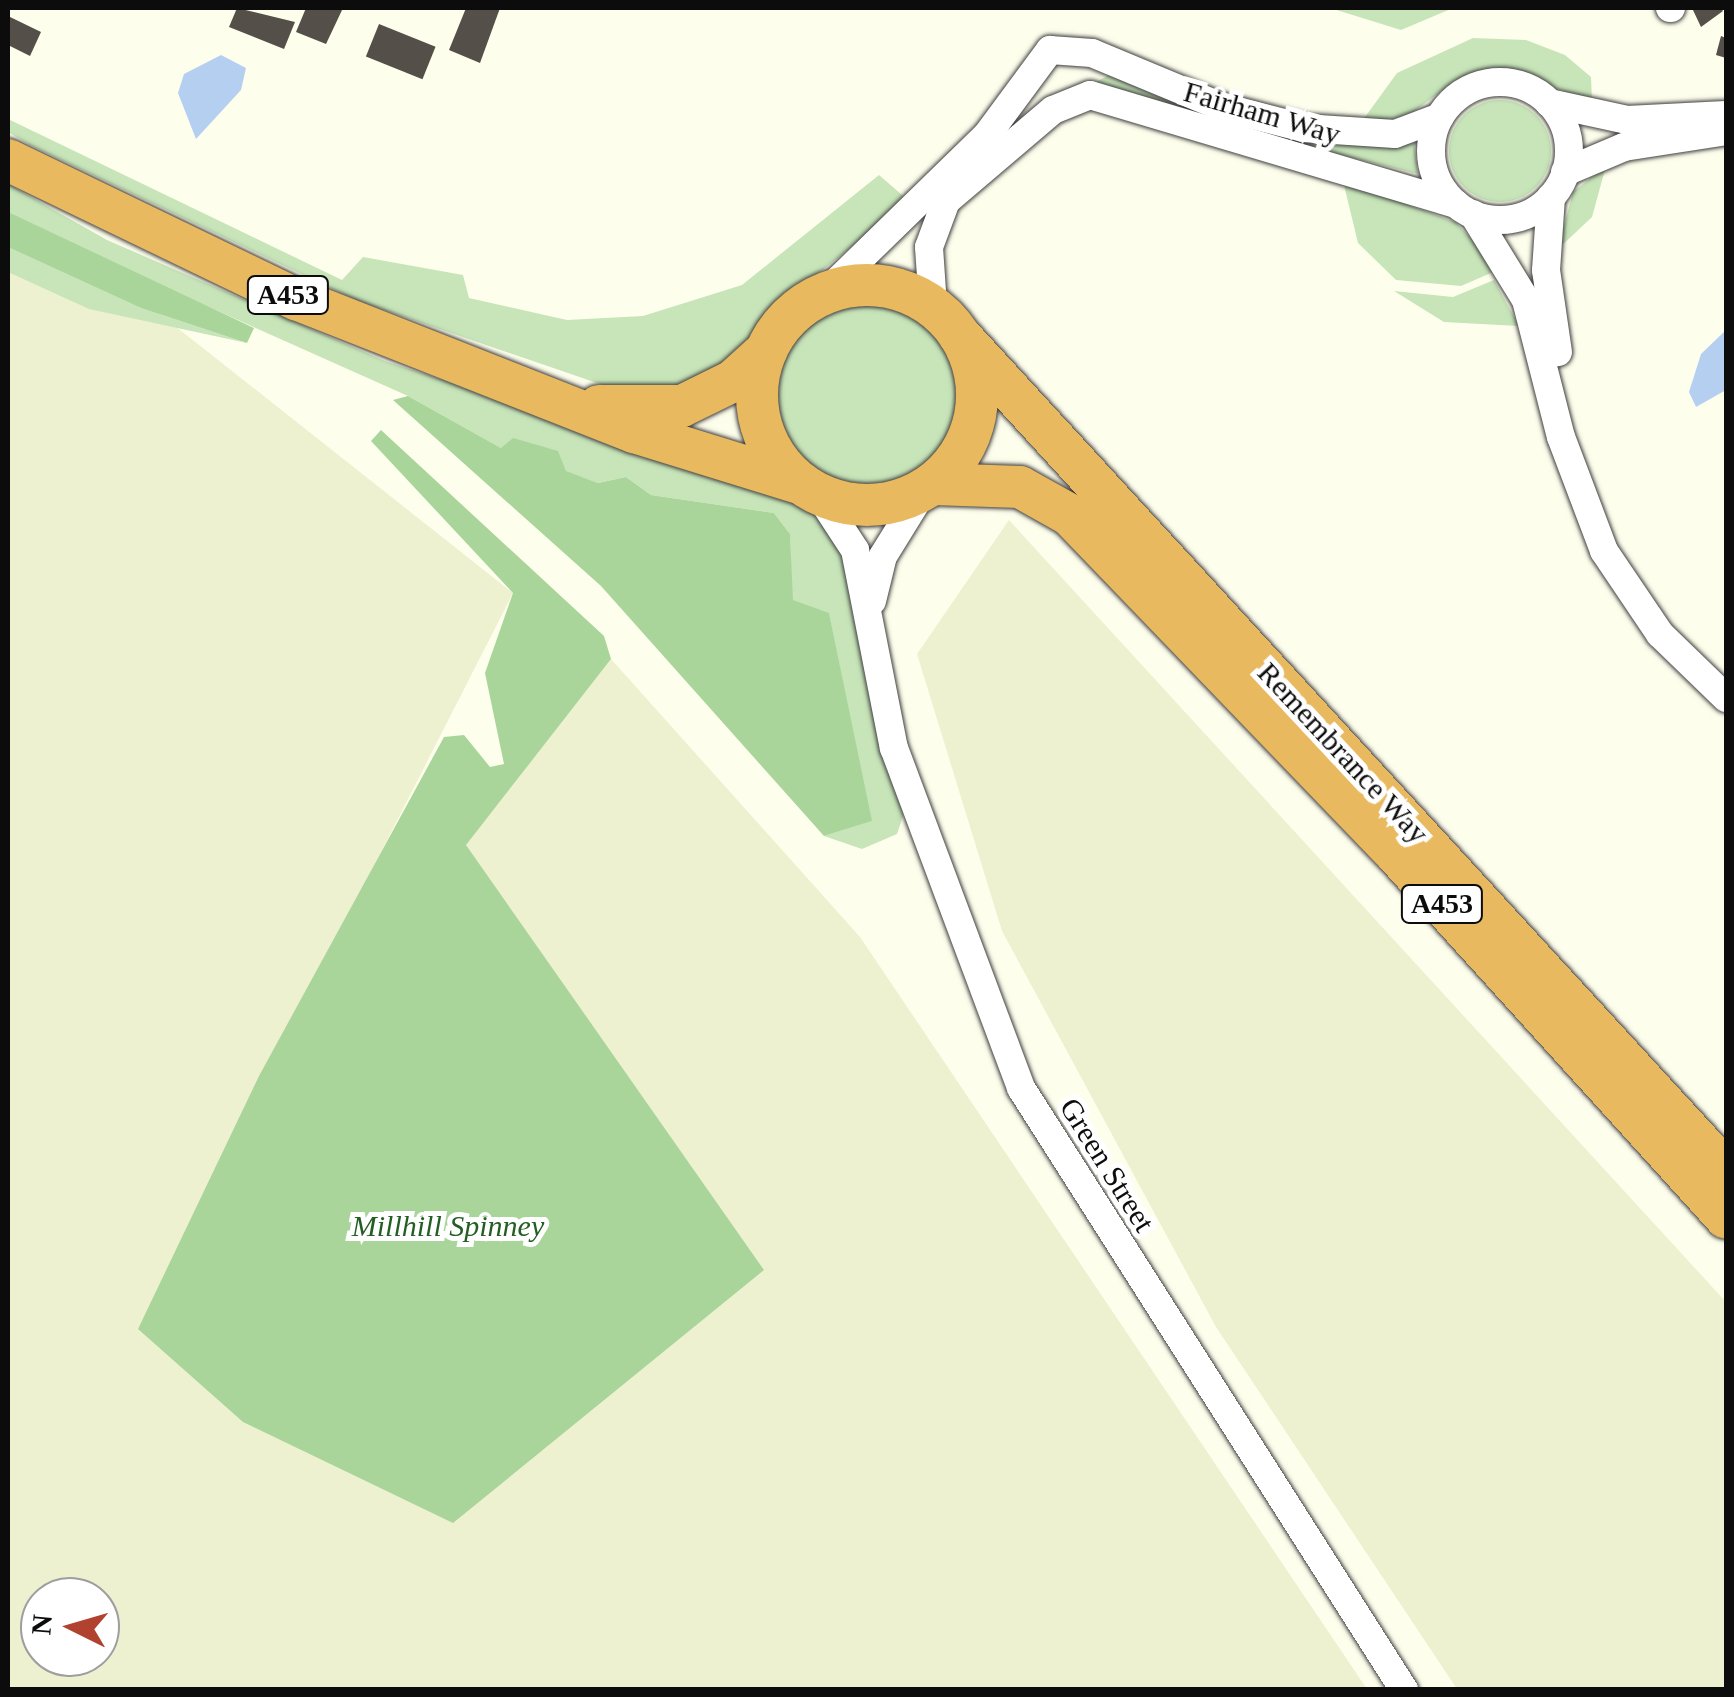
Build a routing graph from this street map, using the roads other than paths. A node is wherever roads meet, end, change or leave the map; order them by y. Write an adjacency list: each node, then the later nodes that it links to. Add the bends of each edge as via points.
1 (1549, 103): 2 (street, via 1626,120); 3 (street, via 1528,88 1491,82 1456,98); 6 (street, via 1565,128)
2 (1726, 115)
3 (1440, 117): 8 (street, via 1434,170); 9 (street, Fairham Way, via 1395,134 1302,128 1058,48 1034,62 988,135)
4 (1726, 130): 6 (street, via 1624,147)
5 (8, 160): 12 (highway, A453, via 296,299)
6 (1565, 172): 7 (street)
7 (1551, 197): 8 (street, via 1506,220); 13 (street, via 1546,270)
8 (1464, 209): 10 (street, Fairham Way, via 1208,136 1100,95 1053,110 938,214 928,263); 13 (street, via 1526,300)
9 (825, 292): 10 (highway, via 880,285); 11 (highway, via 789,316)
10 (946, 321): 14 (highway, via 977,398 964,446); 18 (highway, Remembrance Way / A453)
11 (766, 351): 12 (highway, A453, via 733,381 682,406); 15 (highway, via 757,380 765,438)
12 (579, 405): 15 (highway, A453, via 634,432)
13 (1568, 447): 17 (street, via 1595,533 1627,590)
14 (928, 487): 15 (highway, via 861,506); 16 (street, Green Street, via 882,556); 19 (highway, Remembrance Way / A453, via 1020,488 1070,515 1391,848)
15 (810, 489): 16 (street, Green Street, via 855,550)
16 (869, 622): 20 (street, Green Street, via 894,748 1021,1088)
17 (1726, 698)
18 (1726, 1171)
19 (1726, 1218)
20 (1404, 1690)

